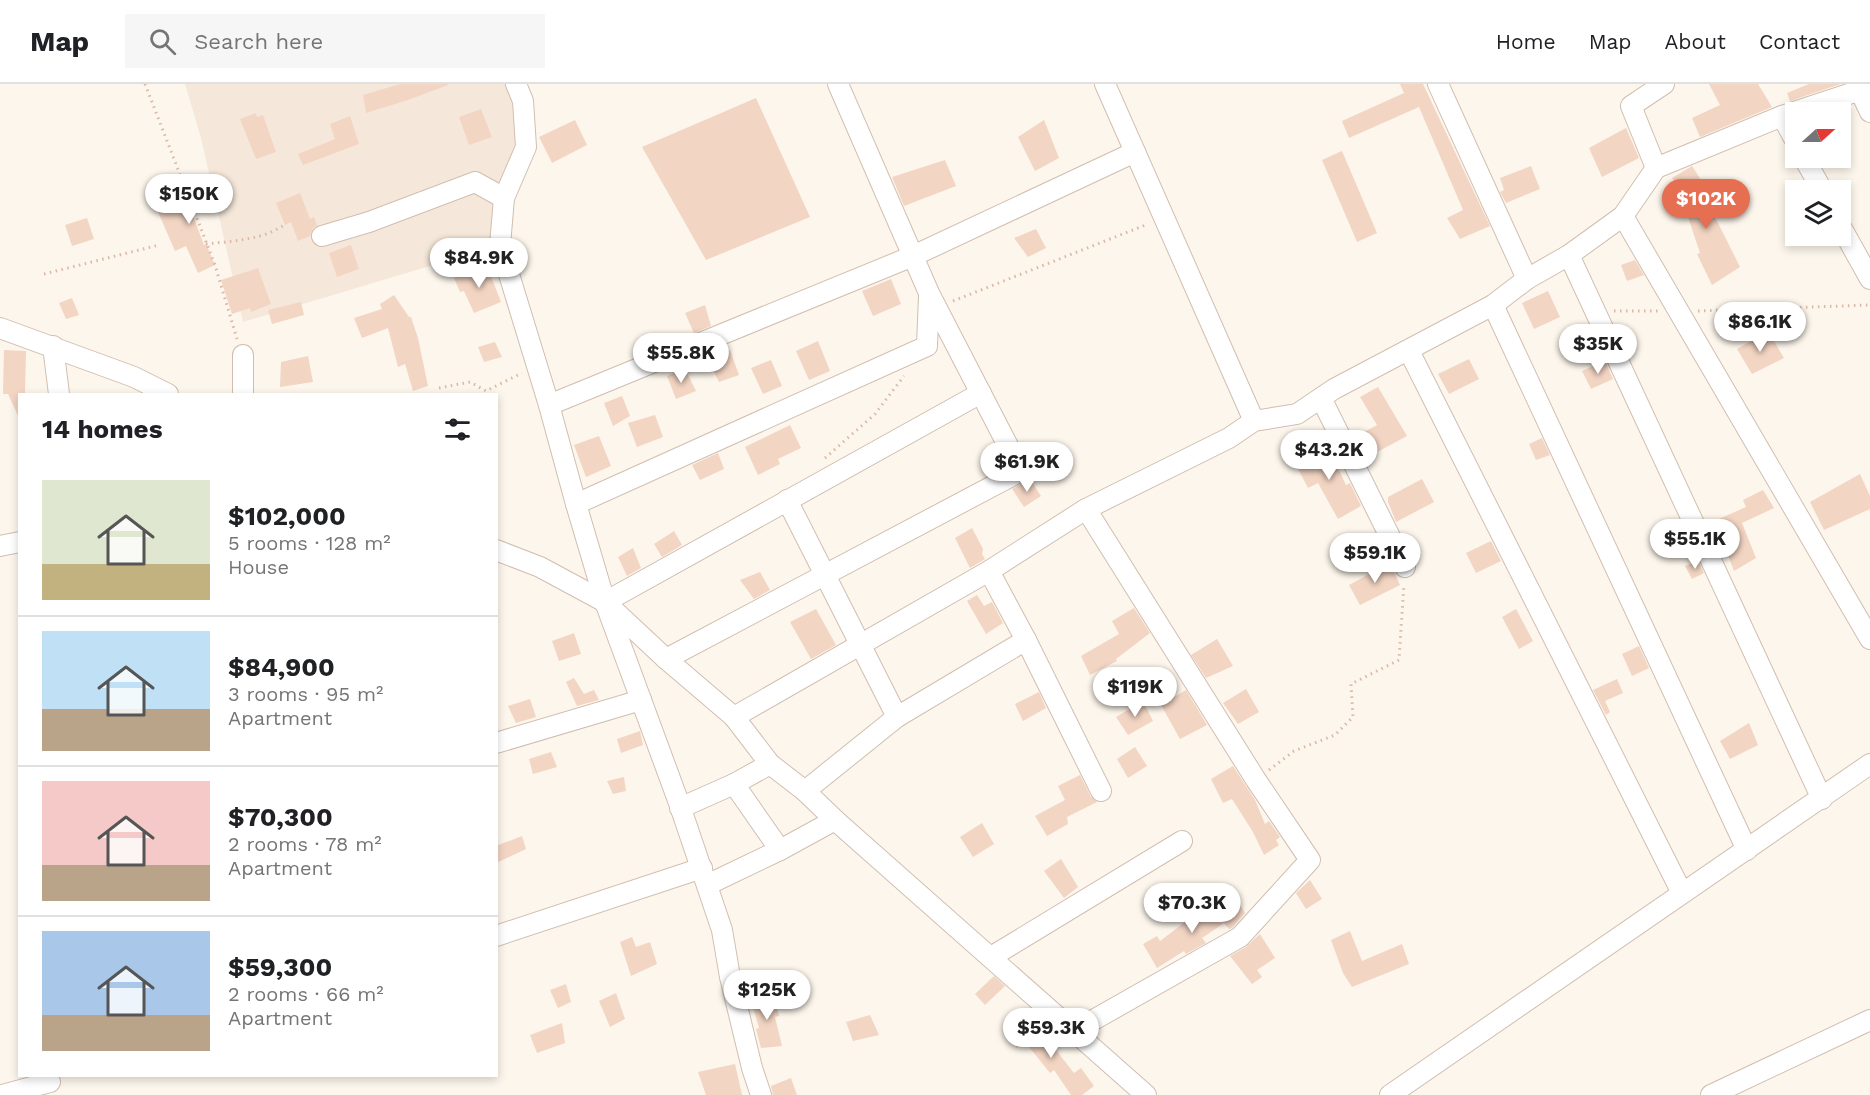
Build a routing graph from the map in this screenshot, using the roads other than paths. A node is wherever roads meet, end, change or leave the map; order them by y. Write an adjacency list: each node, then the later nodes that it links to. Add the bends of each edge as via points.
1 (516, 84): 12 (street, via 523,100 526,147)
2 (838, 84): 17 (street)
3 (1105, 84): 10 (street)
4 (1438, 84): 18 (street)
5 (1664, 84): 11 (street, via 1631,106)
6 (1865, 89): 7 (street); 8 (street)
7 (1870, 112)
8 (1782, 116): 9 (street); 11 (street)
9 (1785, 122)
10 (1135, 152): 17 (street); 32 (street)
11 (1656, 168): 13 (street)
12 (504, 198): 14 (street, via 475,182); 31 (street, via 500,245)
13 (1623, 216): 16 (street); 43 (street)
14 (322, 236)
15 (1851, 245): 19 (street)
16 (1569, 255): 18 (street); 56 (street)
17 (913, 256): 20 (street); 31 (street)
18 (1527, 279): 21 (street)
19 (1870, 279)
20 (933, 300): 29 (street); 34 (street, via 927,346)
21 (1493, 305): 24 (street); 61 (street)
22 (0, 328): 23 (street)
23 (53, 346): 26 (street); 27 (street)
24 (1409, 351): 30 (street); 63 (street)
25 (243, 355): 28 (street)
26 (59, 393)
27 (166, 393)
28 (243, 393)
29 (981, 393): 33 (street); 41 (street, via 1021,471)
30 (1321, 398): 32 (street, via 1297,414); 39 (street)
31 (549, 405): 34 (street)
32 (1254, 421): 35 (street, via 1229,438)
33 (788, 500): 41 (street); 42 (street)
34 (576, 504): 42 (street)
35 (1086, 509): 40 (street); 67 (street, via 1310,860 1239,937)
36 (18, 542): 37 (street)
37 (0, 546)
38 (498, 551): 42 (street, via 540,567)
39 (1405, 567)
40 (989, 571): 44 (street); 45 (street)
41 (825, 575): 45 (street); 46 (street)
42 (605, 602): 46 (street); 47 (street)
43 (1870, 639)
44 (1026, 640): 49 (street); 55 (street)
45 (861, 645): 48 (street); 49 (street)
46 (666, 659): 48 (street)
47 (641, 700): 50 (street); 57 (street)
48 (734, 717): 51 (street)
49 (897, 717): 54 (street)
50 (498, 741)
51 (770, 764): 53 (street); 54 (street)
52 (1870, 764): 56 (street)
53 (734, 784): 57 (street); 60 (street)
54 (805, 791): 58 (street)
55 (1101, 791)
56 (1822, 799): 61 (street)
57 (680, 808): 62 (street)
58 (835, 820): 60 (street); 65 (street)
59 (1182, 841): 65 (street)
60 (780, 850): 62 (street)
61 (1747, 850): 63 (street)
62 (705, 876): 64 (street); 70 (street, via 722,930)
63 (1682, 893): 72 (street)
64 (498, 935)
65 (991, 957): 67 (street)
66 (1870, 1020): 73 (street)
67 (1074, 1031): 71 (street)
68 (50, 1082): 69 (street)
69 (2, 1095)
70 (761, 1095)
71 (1146, 1095)
72 (1390, 1095)
73 (1711, 1095)

